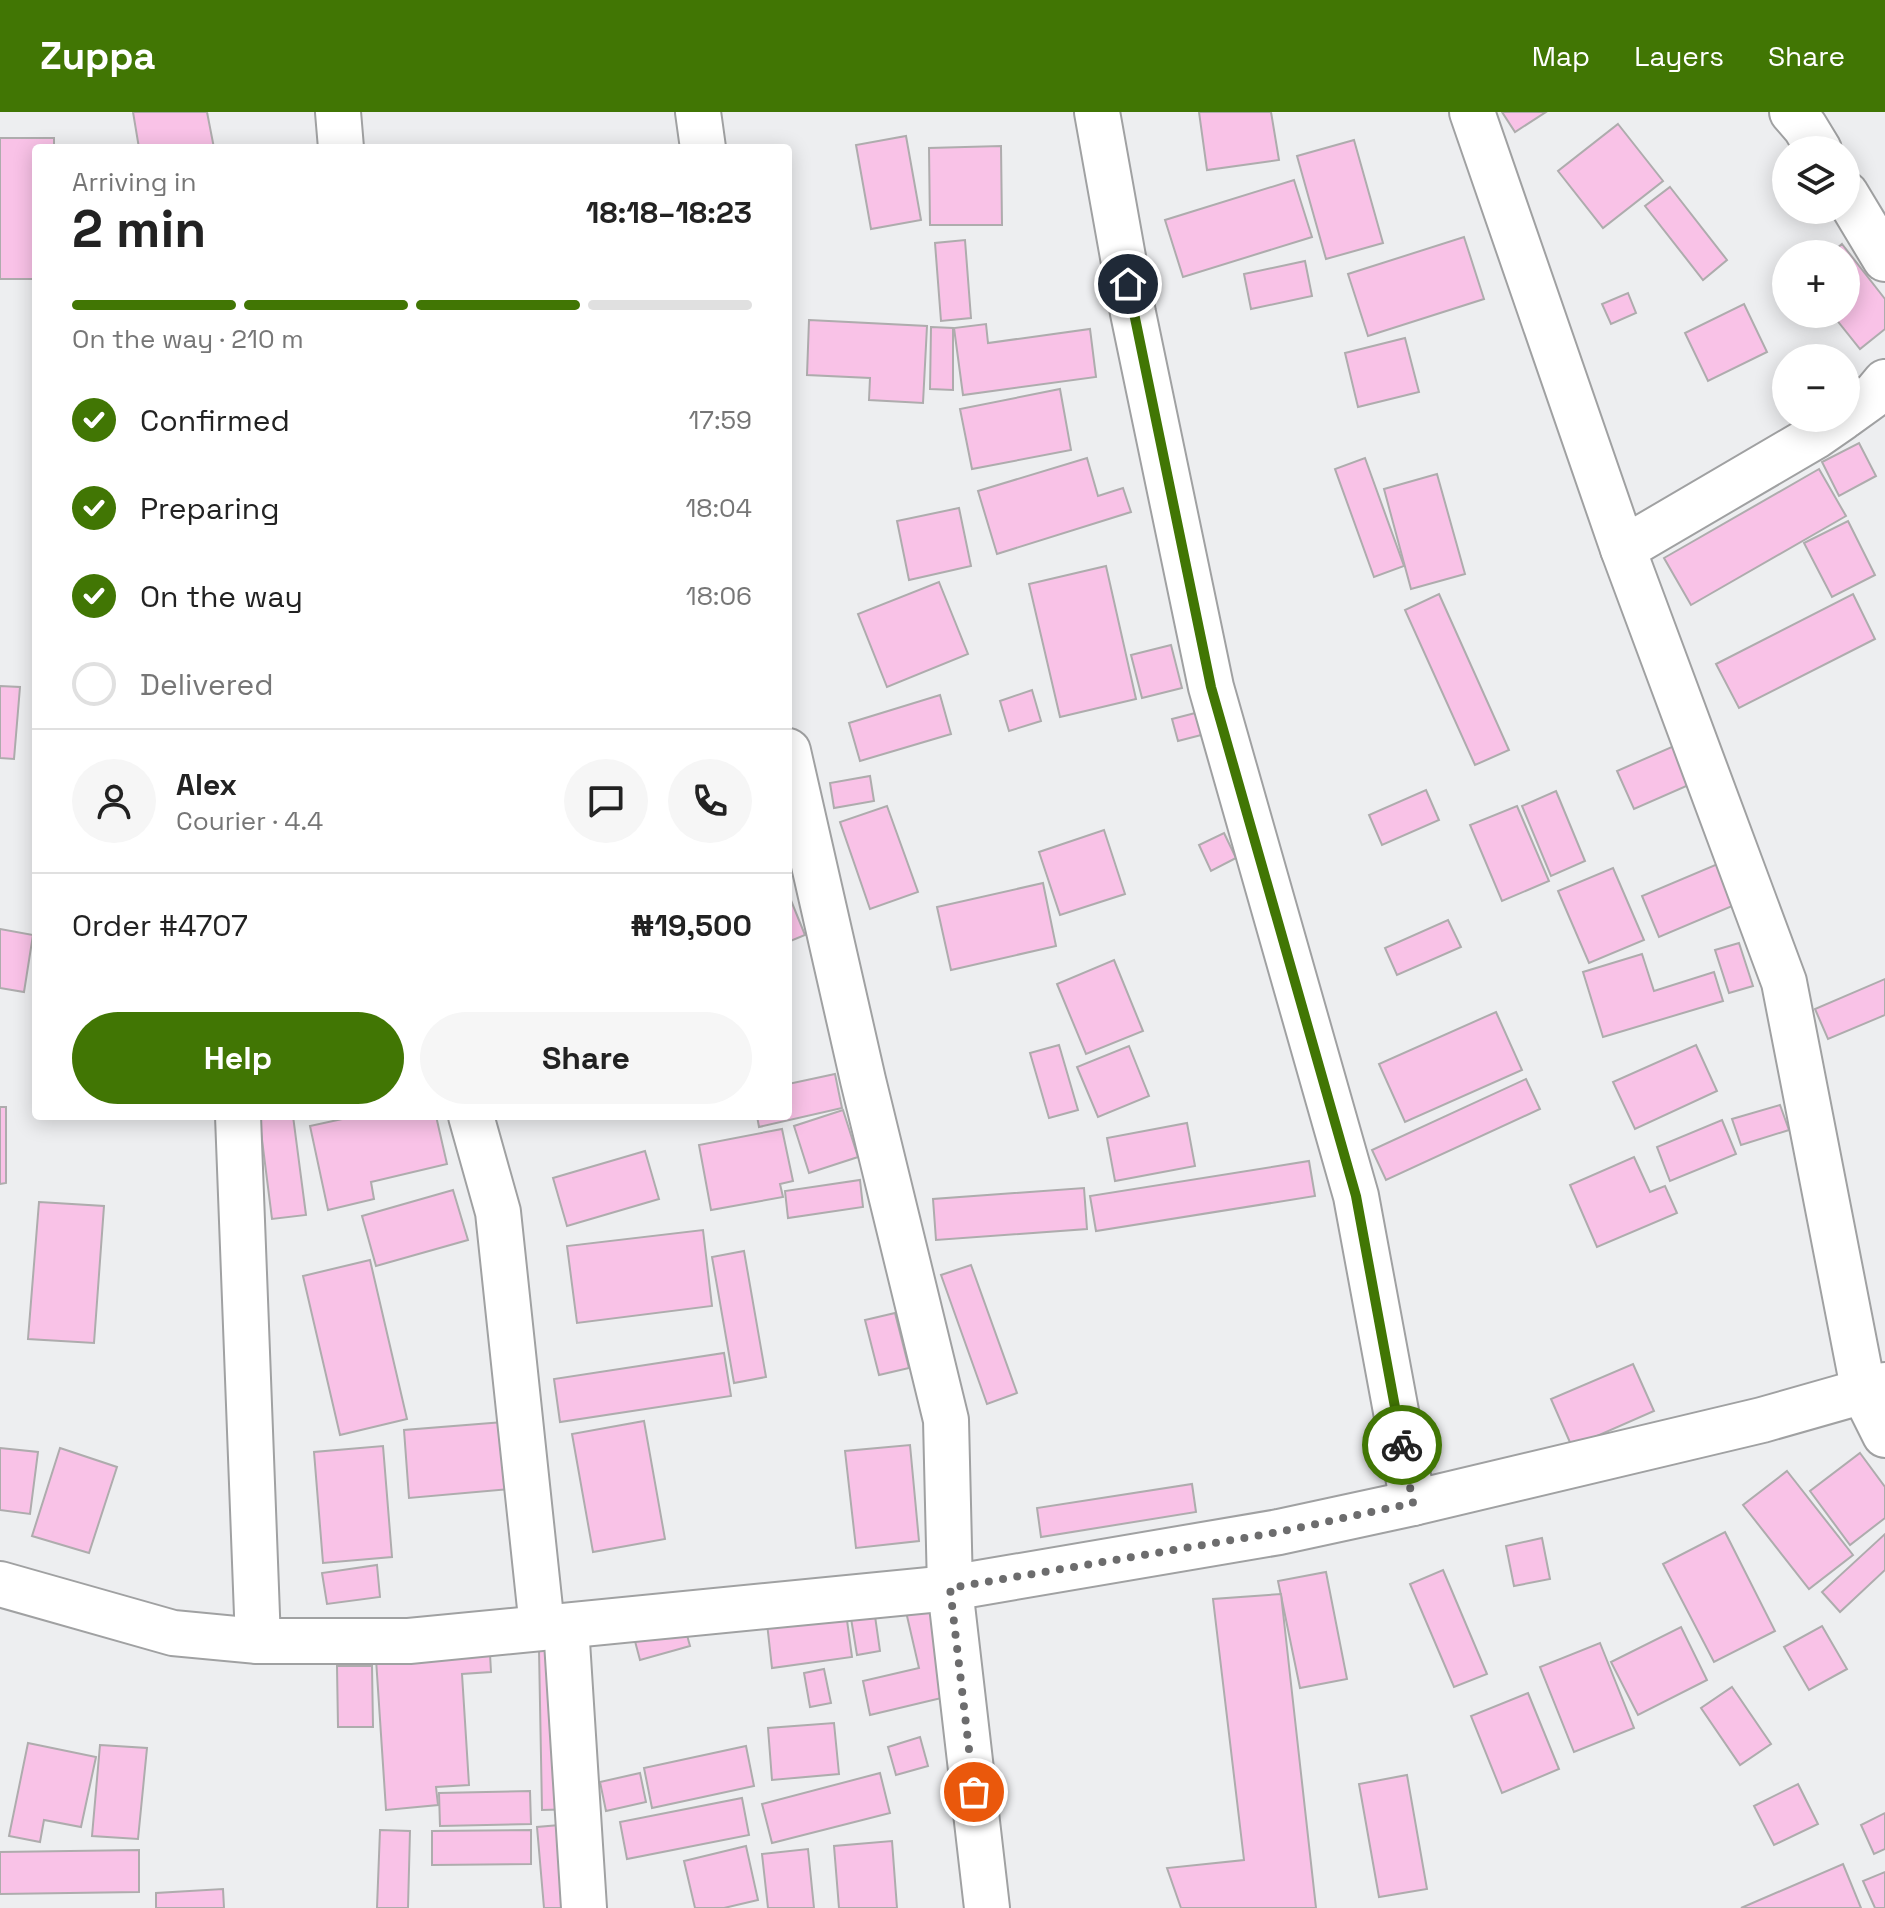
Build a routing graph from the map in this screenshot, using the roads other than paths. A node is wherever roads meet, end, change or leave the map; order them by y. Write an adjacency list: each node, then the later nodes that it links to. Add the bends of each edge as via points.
1 (338, 112): 7 (street)
2 (698, 112): 8 (street)
3 (1097, 112): 20 (street, via 1211,687 1356,1196)
4 (1472, 112): 14 (street)
5 (1792, 112): 6 (street)
6 (1810, 136)
7 (341, 144)
8 (702, 144)
9 (1860, 217): 10 (street)
10 (1885, 259)
11 (1885, 382): 12 (street)
12 (1860, 405)
13 (1822, 432): 14 (street)
14 (1623, 549): 18 (street, via 1784,982)
15 (792, 769): 22 (street, via 946,1420)
16 (238, 1120): 24 (street)
17 (472, 1120): 23 (street, via 498,1212)
18 (1874, 1389): 19 (street); 20 (street)
19 (1885, 1435)
20 (1413, 1503): 22 (street, via 1279,1532)
21 (0, 1584): 24 (street, via 173,1633)
22 (950, 1588): 23 (street); 26 (street)
23 (554, 1627): 24 (street, via 409,1641); 25 (street)
24 (258, 1641)
25 (584, 1908)
26 (987, 1908)

